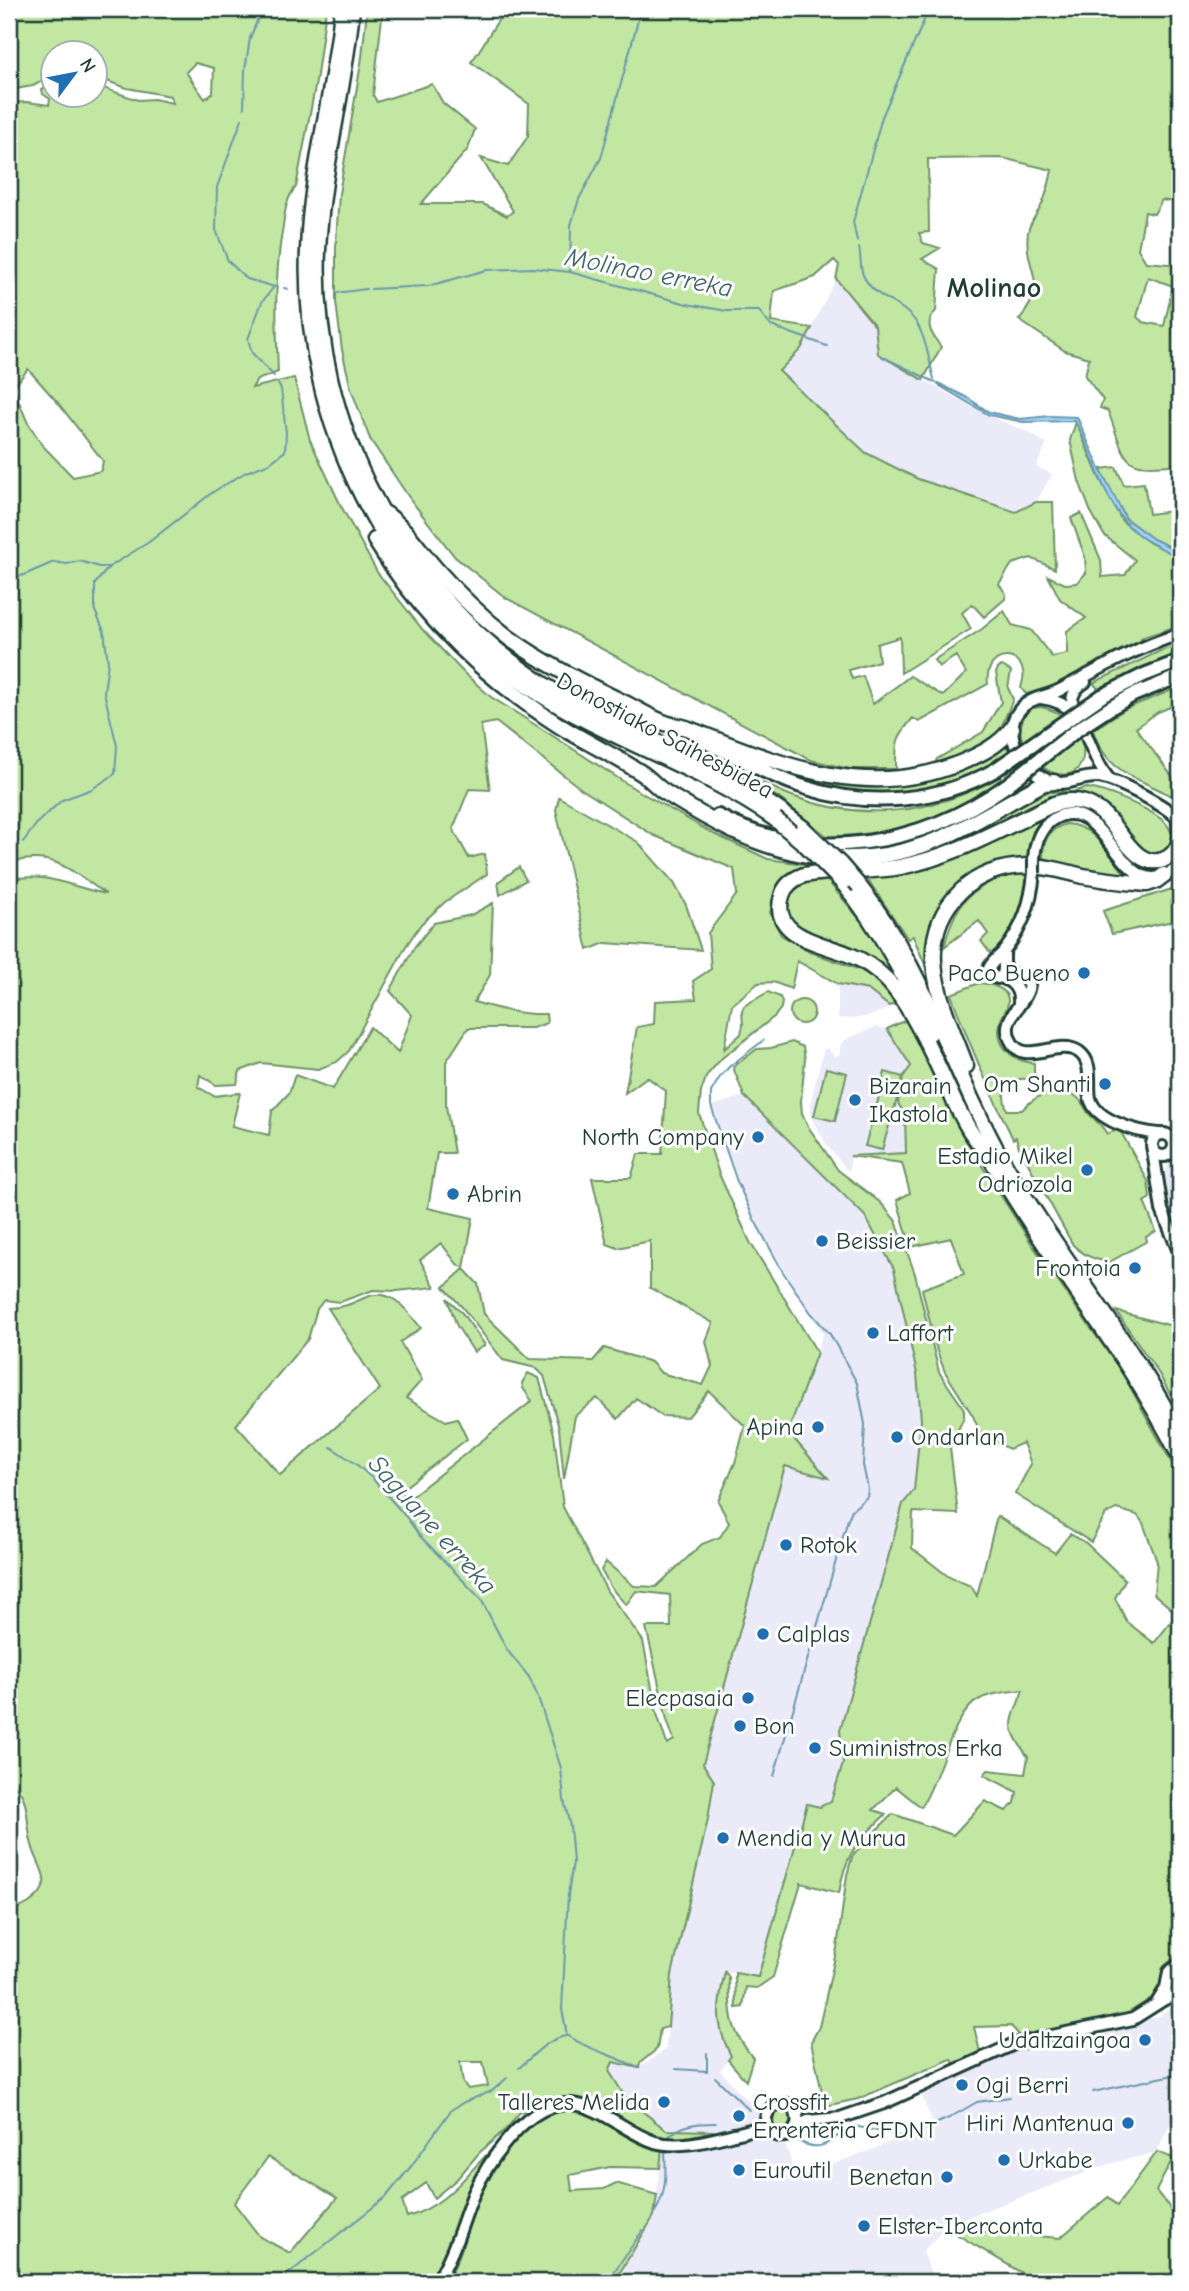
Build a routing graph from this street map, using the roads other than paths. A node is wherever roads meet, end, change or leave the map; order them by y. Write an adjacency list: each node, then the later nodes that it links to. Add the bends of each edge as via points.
1 (342, 9): 3 (highway, Donostiako Saihesbidea, via 312,204 308,271 318,370)
2 (352, 9): 4 (highway, Donostiako Saihesbidea, via 322,205 318,292 338,410 356,461)
3 (344, 458): 15 (highway, via 346,483 369,530 406,587 444,631 521,699); 26 (highway, Donostiako Saihesbidea, bridge, via 402,563 444,614 492,659 567,710 743,798 819,857 869,917 898,963)
4 (381, 510): 12 (highway, via 402,525 462,597 510,638 564,672); 23 (highway, Donostiako Saihesbidea, bridge, via 444,599 517,666 591,711 732,779 803,828 826,850 859,886 907,958)
5 (1180, 634): 9 (street, via 1134,651)
6 (1180, 640): 9 (street)
7 (1180, 661): 12 (main road, bridge, via 1102,696 995,770 964,785 922,796 878,800 821,792 794,784)
8 (1180, 676): 15 (main road, bridge, via 1110,708 1007,785 952,819 867,843 812,843 752,831)
9 (1079, 682): 10 (street); 11 (street, via 1072,698)
10 (1035, 699): 11 (street, via 1057,702); 13 (street, via 1017,712)
11 (1074, 714): 14 (street)
12 (668, 724): 13 (highway, via 792,767 865,780 916,777 949,768 993,746)
13 (1012, 728): 18 (street, via 1022,759 1035,773)
14 (1092, 751): 16 (street); 17 (street, via 1087,770)
15 (645, 775): 18 (highway, via 659,789 749,840 802,855 837,858 888,855 938,841 1044,783)
16 (1108, 778): 17 (street); 19 (street, via 1166,808)
17 (1077, 779): 18 (street)
18 (1054, 782)
19 (1180, 822)
20 (1180, 839): 26 (highway, via 1171,855 1150,861 1132,849 1098,809 1068,801 944,855 887,869 809,874 795,879 785,890 780,909 793,932 862,960 898,993 964,1123)
21 (1180, 865): 22 (street)
22 (1164, 875): 23 (highway, via 1147,884 1043,867 1014,867 982,876 949,905 935,936 934,972); 24 (street, bridge, via 1136,872 1098,827 1077,816 1048,823 1039,835 1025,920 1004,951 1001,968 1019,993 1007,1031 1014,1046 1028,1053 1064,1047 1079,1052 1086,1061 1090,1097 1097,1112)
23 (983, 1121): 31 (highway, via 1027,1199 1126,1345)
24 (1134, 1129): 25 (street); 27 (street)
25 (1159, 1134): 27 (street, via 1153,1139); 28 (street, via 1174,1141)
26 (985, 1149): 32 (highway, Donostiako Saihesbidea, via 1136,1380)
27 (1153, 1150): 28 (street); 29 (street)
28 (1168, 1155): 29 (street)
29 (1159, 1187): 30 (street, via 1162,1210)
30 (1180, 1254)
31 (1180, 1435)
32 (1180, 1458)
33 (1180, 1965): 34 (street, via 1169,1972)
34 (1168, 1982): 35 (street); 36 (street)
35 (1180, 1992): 36 (street)
36 (1156, 2004): 39 (street, via 1133,2019 1014,2044 884,2103 840,2118)
37 (795, 2110): 38 (street, via 776,2104); 39 (street); 40 (street)
38 (765, 2120): 41 (street); 42 (street)
39 (812, 2120): 40 (street)
40 (797, 2127): 42 (street, via 785,2136)
41 (750, 2130): 42 (street); 43 (street, via 686,2143 660,2143 584,2106 544,2109 523,2124 487,2168 456,2246)
42 (771, 2133)
43 (436, 2282)

